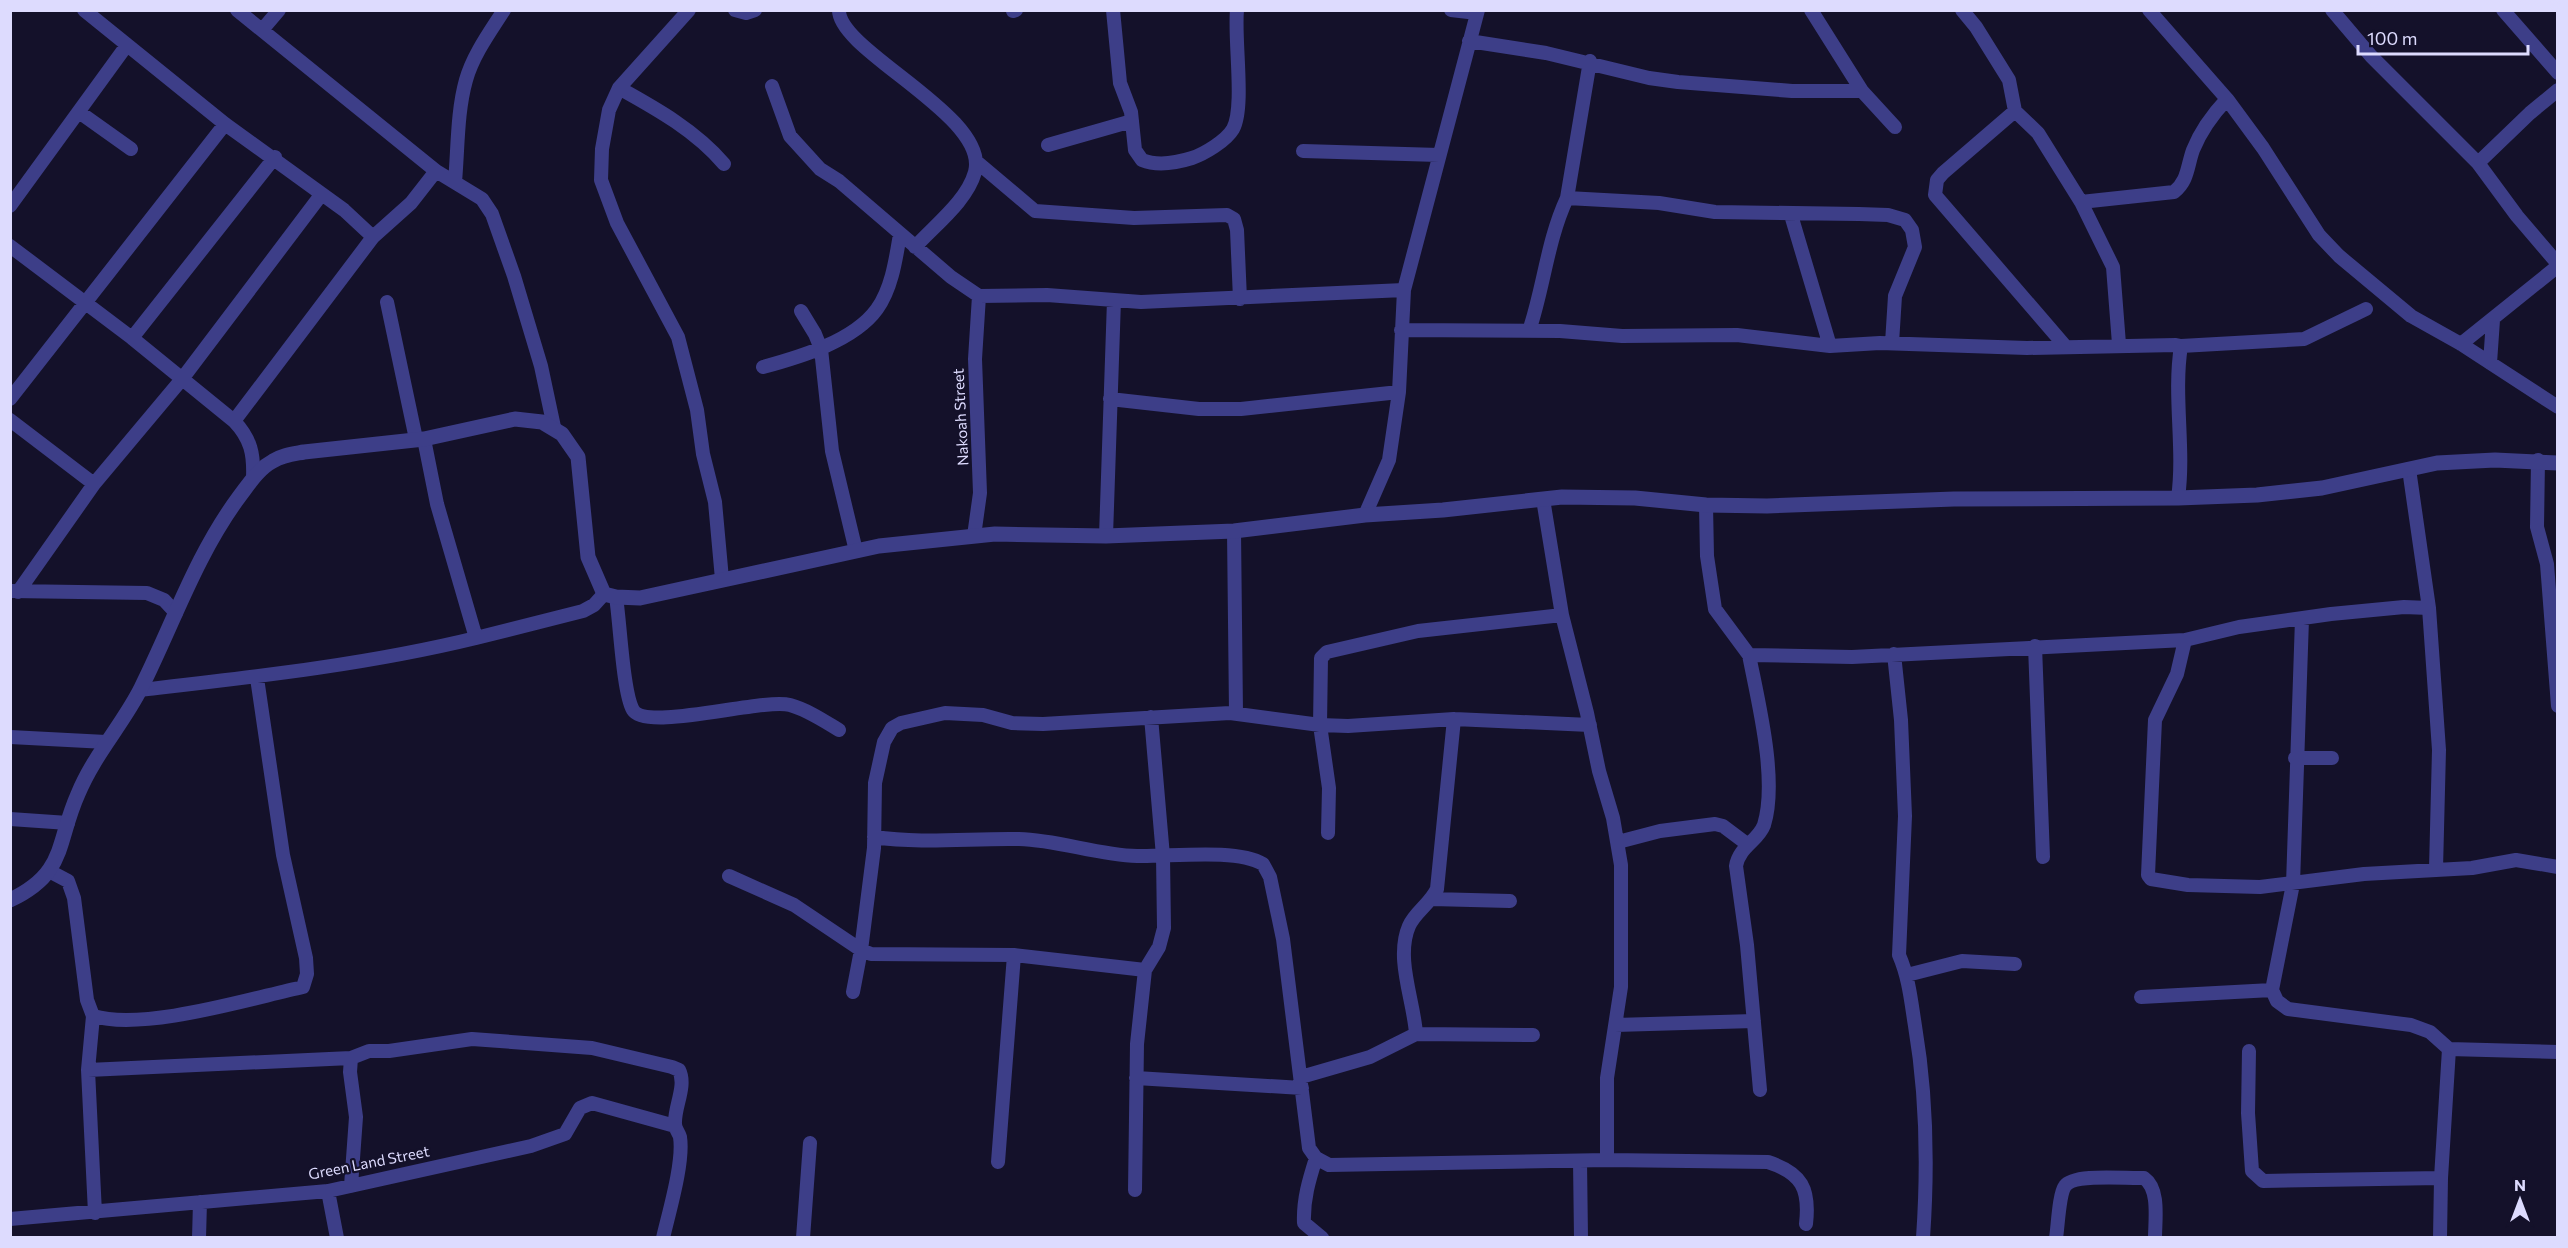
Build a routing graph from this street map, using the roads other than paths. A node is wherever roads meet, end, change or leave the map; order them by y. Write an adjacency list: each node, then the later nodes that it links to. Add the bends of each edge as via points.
1 (84, 10): 20 (street)
2 (237, 10): 18 (street)
3 (279, 10): 18 (street)
4 (504, 10): 42 (street, via 466,78 460,106)
5 (689, 10): 24 (street)
6 (735, 10): 7 (street)
7 (755, 10)
8 (838, 10): 38 (street, via 844,29 963,132)
9 (1113, 10): 30 (street, via 1120,83)
10 (1237, 10): 30 (street, via 1239,106 1232,131 1200,155 1149,163 1137,157)
11 (1451, 10): 17 (street)
12 (1811, 10): 26 (street)
13 (1962, 10): 28 (street, via 2009,80)
14 (2149, 10): 27 (street)
15 (2332, 10): 39 (street, via 2371,56)
16 (2503, 10): 22 (street)
17 (1478, 12): 19 (street)
18 (262, 30): 41 (street)
19 (1469, 41): 21 (street); 36 (street)
20 (127, 45): 29 (street); 31 (street)
21 (1590, 62): 26 (street, via 1678,82 1792,91); 44 (street)
22 (2558, 74)
23 (772, 86): 48 (street, via 795,142 820,168)
24 (619, 88): 40 (street, via 680,124); 96 (street, via 609,110 602,149 602,180 617,223 678,338 715,502)
25 (2558, 90): 39 (street)
26 (1862, 91): 32 (street)
27 (2227, 99): 45 (street, via 2211,116 2182,186 2174,192); 67 (street, via 2319,235 2339,256 2411,316)
28 (2015, 111): 45 (street, via 2037,133); 70 (street, via 1943,173 1937,180 1935,195)
29 (79, 112): 34 (street); 46 (street)
30 (1132, 121): 33 (street)
31 (225, 124): 37 (street); 57 (street)
32 (1895, 127)
33 (1048, 145)
34 (131, 149)
35 (1302, 151): 36 (street)
36 (1439, 155): 53 (street)
37 (275, 158): 43 (street); 64 (street)
38 (976, 162): 51 (street, via 962,196); 55 (street, via 1035,211 1043,213 1134,218 1227,215 1234,219 1238,230)
39 (2478, 163): 52 (street)
40 (724, 164)
41 (436, 171): 42 (street); 49 (street, via 411,203)
42 (455, 182): 81 (street, via 482,199 492,214 532,335)
43 (321, 195): 49 (street); 74 (street)
44 (1567, 198): 47 (street, via 1659,203 1715,213); 63 (street, via 1555,224)
45 (2081, 202): 66 (street, via 2110,260)
46 (10, 206)
47 (1791, 215): 65 (street, via 1888,215 1910,224 1915,247 1895,296); 68 (street)
48 (900, 234): 51 (street); 71 (street, via 888,287 878,308 864,323)
49 (373, 237): 80 (street)
50 (10, 246): 57 (street)
51 (915, 247): 54 (street)
52 (2558, 265): 61 (street)
53 (1404, 290): 55 (street); 62 (street)
54 (979, 296): 56 (street, via 1047,295); 93 (street, Nakoah Street, via 975,359 980,493)
55 (1240, 298): 56 (street)
56 (1114, 300): 77 (street)
57 (86, 302): 64 (street); 76 (street)
58 (387, 302): 82 (street)
59 (2366, 309): 69 (street, via 2317,334 2290,342)
60 (801, 311): 71 (street)
61 (2493, 320): 67 (street); 72 (street)
62 (1401, 330): 63 (street); 75 (street)
63 (1529, 331): 68 (street, via 1622,336 1737,334)
64 (132, 338): 74 (street)
65 (1892, 343): 68 (street); 70 (street)
66 (2119, 344): 69 (street); 70 (street)
67 (2461, 344): 72 (street)
68 (1830, 346)
69 (2181, 346): 88 (street, via 2178,377 2182,462)
70 (2066, 347)
71 (821, 349): 73 (street); 95 (street, via 832,451)
72 (2490, 363): 78 (street)
73 (763, 367)
74 (182, 379): 80 (street); 87 (street)
75 (1399, 392): 77 (street, via 1241,409 1199,409); 91 (street, via 1389,460)
76 (10, 399)
77 (1110, 399): 94 (street)
78 (2558, 407)
79 (10, 420): 87 (street)
80 (234, 421): 86 (street, via 252,447)
81 (554, 427): 82 (street, via 515,419); 98 (street, via 569,440 578,456 588,557)
82 (420, 439): 86 (street, via 286,455); 103 (street)
83 (2538, 460): 84 (street); 85 (street, via 2467,461); 110 (street, via 2537,527 2547,564)
84 (2558, 463)
85 (2409, 469): 88 (street, via 2322,488); 99 (street)
86 (253, 478): 100 (street, via 220,523)
87 (94, 484): 97 (street)
88 (2178, 498): 90 (street)
89 (1543, 499): 90 (street, via 1603,496); 91 (street); 101 (street)
90 (1707, 505): 107 (street, via 1707,556 1714,609)
91 (1365, 515): 92 (street)
92 (1234, 531): 94 (street); 111 (street)
93 (974, 536): 94 (street); 95 (street)
94 (1106, 536)
95 (856, 551): 96 (street)
96 (722, 579): 98 (street, via 640,598)
97 (14, 591): 100 (street, via 147,593 164,600)
98 (610, 596): 103 (street, via 583,610); 116 (street, via 628,694 639,715 671,717 770,704 790,705)
99 (2429, 608): 102 (street, via 2364,610); 130 (street, via 2439,750)
100 (176, 613): 109 (street)
101 (1562, 615): 114 (street, via 1418,631 1327,652 1320,658); 115 (street)
102 (2302, 619): 104 (street, via 2239,627); 119 (street)
103 (476, 638): 108 (street, via 388,658)
104 (2185, 640): 105 (street); 133 (street, via 2177,674 2155,720 2148,875 2158,882 2225,888)
105 (2035, 646): 106 (street); 128 (street)
106 (1894, 654): 107 (street); 141 (street, via 1905,806 1899,955)
107 (1749, 655): 126 (street, via 1768,769 1764,826)
108 (257, 678): 109 (street); 145 (street, via 283,855 306,958 303,987 174,1015 109,1021)
109 (140, 690): 118 (street)
110 (2558, 706)
111 (1236, 713): 112 (street); 114 (street)
112 (1151, 717): 124 (street, via 1043,724 945,713 901,723 892,728 884,742 875,783); 127 (street)
113 (1454, 719): 114 (street); 115 (street); 134 (street, via 1442,860)
114 (1320, 725): 123 (street, via 1329,788)
115 (1590, 725): 125 (street)
116 (839, 730)
117 (10, 737): 118 (street)
118 (106, 742): 122 (street, via 78,793)
119 (2295, 758): 120 (street); 133 (street)
120 (2332, 758)
121 (10, 819): 122 (street)
122 (68, 823): 131 (street)
123 (1328, 833)
124 (874, 837): 127 (street, via 938,842 1035,840 1122,855); 137 (street)
125 (1618, 842): 126 (street, via 1660,831 1714,824); 147 (street, via 1623,943)
126 (1747, 844): 146 (street, via 1736,866)
127 (1163, 856): 140 (street, via 1164,928 1159,947); 156 (street, via 1240,858 1257,861 1267,868 1283,939)
128 (2043, 857)
129 (2558, 867): 130 (street, via 2516,860 2472,868)
130 (2436, 869): 133 (street)
131 (51, 872): 135 (street); 145 (street, via 68,881 74,898 87,1000)
132 (729, 876): 137 (street, via 794,905)
133 (2293, 884): 142 (street)
134 (1432, 899): 136 (street); 148 (street, via 1412,921 1406,937 1405,959)
135 (10, 900)
136 (1510, 901)
137 (861, 950): 138 (street, via 871,954); 143 (street)
138 (1014, 956): 140 (street); 163 (street)
139 (2015, 964): 141 (street, via 1962,961)
140 (1145, 970): 155 (street)
141 (1907, 975): 178 (street, via 1923,1075 1928,1176)
142 (2272, 990): 144 (street); 150 (street, via 2277,1001 2288,1009 2411,1025 2430,1032)
143 (853, 992)
144 (2141, 997)
145 (93, 1016): 154 (street)
146 (1754, 1021): 147 (street); 157 (street)
147 (1615, 1025): 161 (street, via 1607,1078)
148 (1416, 1034): 149 (street); 156 (street, via 1370,1057)
149 (1533, 1035)
150 (2449, 1049): 152 (street); 164 (street)
151 (2249, 1051): 164 (street, via 2252,1171 2263,1181)
152 (2558, 1052)
153 (351, 1058): 154 (street); 158 (street, via 369,1051 472,1038 592,1048 679,1070 682,1079); 165 (street, via 356,1117)
154 (88, 1070): 169 (street)
155 (1136, 1078): 156 (street); 166 (street)
156 (1301, 1083): 160 (street, via 1308,1148)
157 (1760, 1090)
158 (675, 1126): 165 (street, Green Land Street, via 585,1104 560,1136); 174 (street, via 680,1136 675,1186)
159 (810, 1143): 175 (street)
160 (1316, 1158): 162 (street, via 1329,1165); 176 (street, via 1307,1184 1304,1223)
161 (1606, 1160): 162 (street); 171 (street, via 1768,1162 1785,1167 1802,1182 1807,1195)
162 (1580, 1161): 177 (street)
163 (998, 1162)
164 (2440, 1178): 181 (street)
165 (351, 1186): 167 (street, Green Land Street)
166 (1135, 1190)
167 (328, 1191): 168 (street, Green Land Street); 173 (street)
168 (200, 1202): 169 (street, Green Land Street); 172 (street)
169 (94, 1213): 170 (street, Green Land Street)
170 (10, 1219)
171 (1806, 1224)
172 (199, 1238)
173 (337, 1238)
174 (663, 1238)
175 (803, 1238)
176 (1322, 1238)
177 (1581, 1238)
178 (1923, 1238)
179 (2056, 1238): 180 (street, via 2066,1185 2074,1179 2099,1178 2149,1182 2154,1192)
180 (2155, 1238)
181 (2440, 1238)

